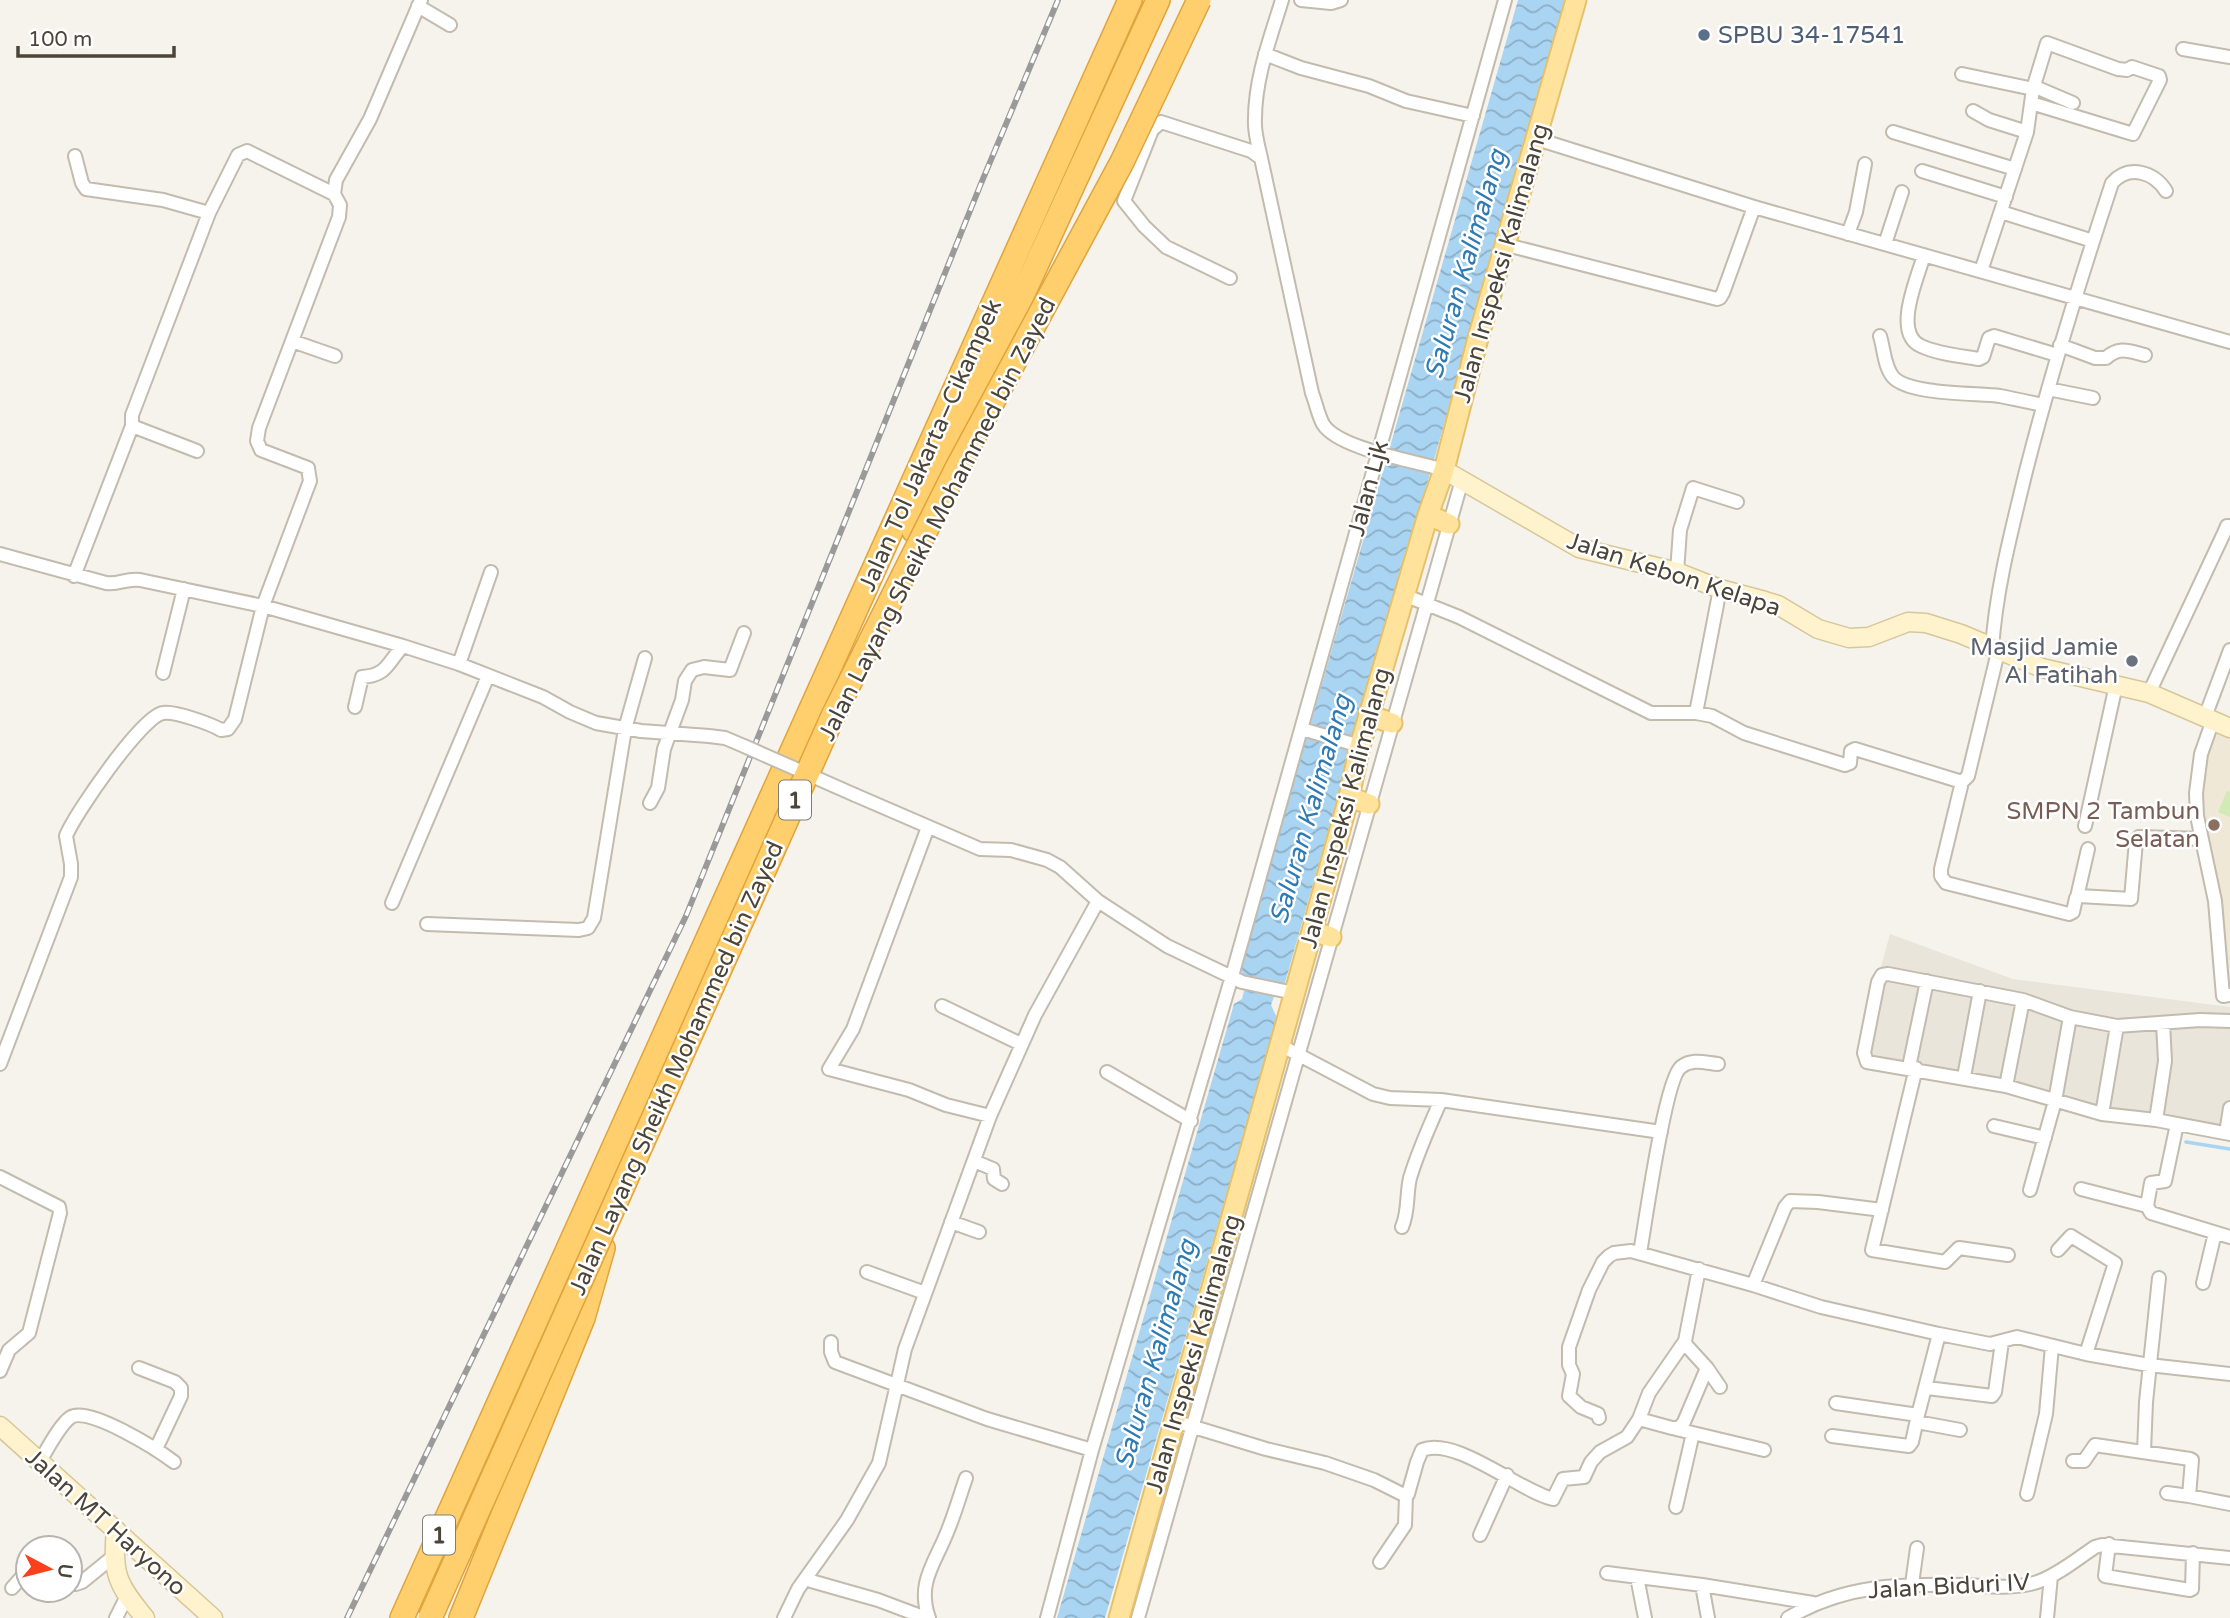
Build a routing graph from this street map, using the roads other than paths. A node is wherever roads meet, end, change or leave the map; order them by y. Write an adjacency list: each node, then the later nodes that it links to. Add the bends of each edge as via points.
1 (1130, 0): 220 (highway, Jalan Tol Jakarta–Cikampek / 1)
2 (1158, 0): 142 (highway, Jalan Tol Jakarta–Cikampek / 1, via 852,665)
3 (1183, 0): 221 (highway, Jalan Layang Sheikh Mohammed bin Zayed / 1, via 1112,153 866,615)
4 (1199, 0): 222 (highway, Jalan Layang Sheikh Mohammed bin Zayed / 1, bridge, via 1122,162 957,468 833,716)
5 (1282, 0): 13 (street)
6 (1301, 0): 7 (street)
7 (1341, 0)
8 (1505, 0): 20 (street, Jalan Ljk)
9 (1576, 0): 23 (main road, Jalan Inspeksi Kalimalang)
10 (419, 3): 11 (street); 31 (street, via 370,119 338,174)
11 (450, 24)
12 (2183, 49): 14 (street)
13 (1265, 54): 20 (street, via 1406,101); 25 (street, via 1254,123)
14 (2230, 57)
15 (1962, 74): 16 (street)
16 (2033, 87): 17 (street); 17 (street, via 2048,43 2118,69 2137,68 2160,80 2133,134); 18 (street)
17 (2031, 103): 22 (street)
18 (2073, 103)
19 (1973, 111): 22 (street)
20 (1473, 116): 55 (street, Jalan Ljk)
21 (1893, 132): 27 (street)
22 (2027, 132): 27 (street)
23 (1537, 139): 33 (street); 39 (main road, Jalan Inspeksi Kalimalang)
24 (75, 156): 35 (street, via 86,189 163,200)
25 (1261, 158): 42 (street, via 1161,122 1152,130 1124,201 1166,247); 55 (street, via 1318,412 1324,426 1337,435)
26 (1865, 164): 36 (street)
27 (2015, 169): 32 (street)
28 (1922, 171): 32 (street)
29 (2166, 191): 37 (street, via 2148,174 2117,177)
30 (1902, 192): 38 (street)
31 (334, 194): 35 (street, via 247,151 238,155); 45 (street, via 340,205 339,218)
32 (2006, 197): 34 (street)
33 (1754, 207): 36 (street); 39 (street, via 1717,299)
34 (2001, 212): 37 (street); 41 (street)
35 (209, 213): 53 (street, via 132,415)
36 (1848, 234): 38 (street)
37 (2092, 241): 43 (street)
38 (1885, 244): 40 (street)
39 (1507, 245): 56 (main road, Jalan Inspeksi Kalimalang)
40 (1924, 255): 41 (street); 47 (street, via 1907,316 1908,333 1916,343 1979,359 1994,336)
41 (1981, 271): 43 (street)
42 (1230, 278)
43 (2073, 297): 46 (street); 47 (street)
44 (1880, 336): 52 (street, via 1892,375 1907,386)
45 (292, 341): 49 (street); 70 (street, via 257,441 267,454 308,468 310,481)
46 (2230, 342)
47 (2059, 350): 48 (street, via 2095,358 2123,349); 50 (street)
48 (2144, 355)
49 (335, 356)
50 (2048, 389): 51 (street); 52 (street)
51 (2093, 398)
52 (2043, 405): 73 (street, via 2000,576 1994,610)
53 (132, 426): 54 (street); 65 (street)
54 (197, 451)
55 (1383, 454): 56 (street); 88 (street, Jalan Ljk)
56 (1439, 469): 57 (street, Jalan Kebon Kelapa); 59 (main road, Jalan Inspeksi Kalimalang)
57 (1462, 480): 60 (street, Jalan Inspeksi Kalimalang); 64 (street, Jalan Kebon Kelapa, via 1579,548)
58 (1737, 502): 64 (street, via 1693,488 1680,530)
59 (1428, 515): 60 (main road); 68 (main road, Jalan Inspeksi Kalimalang)
60 (1449, 524): 69 (street, Jalan Inspeksi Kalimalang)
61 (2230, 526): 80 (street)
62 (0, 554): 65 (street)
63 (491, 572): 76 (street)
64 (1677, 572): 67 (street, Jalan Kebon Kelapa)
65 (74, 576): 66 (street, via 115,585 130,579)
66 (184, 589): 70 (street); 77 (street)
67 (1720, 589): 73 (street, Jalan Kebon Kelapa, via 1778,605 1818,629 1849,638 1869,637 1917,622 1961,634); 82 (street)
68 (1404, 596): 69 (street); 83 (main road, Jalan Inspeksi Kalimalang)
69 (1426, 604): 82 (street, via 1651,713); 85 (street, Jalan Inspeksi Kalimalang)
70 (263, 606): 72 (street); 115 (street, via 235,719 228,729 164,713 154,716 97,785 66,836 71,877)
71 (744, 633): 89 (street, via 730,670 692,670)
72 (403, 646): 76 (street); 81 (street, via 387,670 362,677)
73 (1995, 650): 79 (street, Jalan Kebon Kelapa, via 2042,668); 91 (street, via 1968,776)
74 (2230, 650): 84 (street)
75 (645, 658): 87 (street)
76 (459, 664): 78 (street)
77 (163, 673)
78 (488, 676): 87 (street, via 596,723); 101 (street)
79 (2116, 685): 80 (street, Jalan Kebon Kelapa); 95 (street)
80 (2149, 693): 84 (street, Jalan Kebon Kelapa)
81 (355, 706)
82 (1696, 713): 91 (street, via 1845,765 1855,749)
83 (1371, 716): 85 (main road); 90 (main road, Jalan Inspeksi Kalimalang)
84 (2209, 719): 86 (street, Jalan Kebon Kelapa); 97 (street, via 2197,777)
85 (1392, 723): 94 (street, Jalan Inspeksi Kalimalang)
86 (2230, 728)
87 (625, 729): 89 (street); 102 (street, via 594,918 588,928)
88 (1304, 730): 90 (street); 104 (street, Jalan Ljk)
89 (670, 732): 93 (street, via 658,788); 96 (street, bridge, via 725,738)
90 (1358, 746): 92 (main road, Jalan Inspeksi Kalimalang)
91 (1962, 782): 99 (street, via 1941,869 1943,880 2069,914)
92 (1349, 797): 94 (main road); 103 (main road, Jalan Inspeksi Kalimalang)
93 (650, 803)
94 (1369, 804): 103 (street, Jalan Inspeksi Kalimalang)
95 (2085, 826)
96 (928, 827): 100 (street, via 980,849 1011,850 1046,860); 129 (street, via 853,1029 829,1069)
97 (2202, 839): 99 (street, via 2139,836 2131,899); 108 (street, via 2215,901 2222,996)
98 (2088, 849): 99 (street)
99 (2077, 897)
100 (1098, 901): 104 (street, via 1167,946); 116 (street)
101 (392, 903)
102 (427, 924)
103 (1321, 934): 107 (main road, Jalan Inspeksi Kalimalang); 118 (street, Jalan Inspeksi Kalimalang)
104 (1237, 979): 107 (street); 131 (street, Jalan Ljk)
105 (1927, 981): 106 (street); 121 (street); 121 (street, via 1882,975 1864,1053 1867,1062)
106 (1980, 990): 109 (street); 123 (street)
107 (1285, 992): 117 (main road, Jalan Inspeksi Kalimalang)
108 (2230, 995)
109 (2023, 1000): 111 (street); 124 (street)
110 (942, 1006): 116 (street)
111 (2070, 1017): 114 (street); 126 (street)
112 (2230, 1021): 113 (street)
113 (2163, 1023): 114 (street); 130 (street, via 2165,1061)
114 (2117, 1026): 128 (street)
115 (6, 1033): 119 (street)
116 (1021, 1044): 129 (street)
117 (1280, 1045): 118 (street); 177 (main road, Jalan Inspeksi Kalimalang)
118 (1297, 1054): 125 (street, via 1373,1094); 177 (street, Jalan Inspeksi Kalimalang)
119 (0, 1064)
120 (1718, 1064): 134 (street, via 1692,1061 1680,1068)
121 (1913, 1068): 123 (street); 144 (street)
122 (1107, 1072): 131 (street)
123 (1964, 1077): 124 (street)
124 (2006, 1086): 126 (street)
125 (1441, 1100): 134 (street); 146 (street, via 1414,1166)
126 (2055, 1101): 128 (street); 136 (street)
127 (2230, 1108): 135 (street)
128 (2102, 1114): 130 (street)
129 (990, 1116): 137 (street)
130 (2156, 1120): 132 (street)
131 (1191, 1121): 184 (street, Jalan Ljk)
132 (2177, 1124): 135 (street); 143 (street, via 2165,1181 2150,1184)
133 (1994, 1126): 136 (street)
134 (1661, 1132): 151 (street)
135 (2228, 1133)
136 (2045, 1138): 141 (street)
137 (974, 1161): 139 (street, via 994,1169 994,1179); 145 (street)
138 (0, 1177): 168 (street, via 59,1207 60,1213 29,1333 9,1350)
139 (1002, 1184)
140 (2081, 1189): 143 (street)
141 (2030, 1190)
142 (615, 1205): 222 (highway, Jalan Tol Jakarta–Cikampek / 1); 223 (highway, via 583,1318)
143 (2147, 1206): 148 (street, via 2151,1213)
144 (1882, 1210): 152 (street, via 1872,1250 1945,1262 1959,1248); 157 (street, via 1790,1201)
145 (951, 1222): 147 (street); 158 (street)
146 (1402, 1227)
147 (979, 1232)
148 (2215, 1233): 149 (street); 156 (street)
149 (2230, 1237)
150 (2058, 1250): 164 (street, via 2071,1236 2115,1263)
151 (1640, 1253): 153 (street); 174 (street, via 1614,1253 1603,1262 1569,1347 1573,1374 1569,1396)
152 (2008, 1255)
153 (1699, 1269): 157 (street); 160 (street)
154 (867, 1272): 158 (street)
155 (2159, 1278): 165 (street)
156 (2203, 1283)
157 (1753, 1284): 159 (street, via 1821,1307)
158 (925, 1293): 170 (street)
159 (1939, 1334): 162 (street); 172 (street)
160 (1685, 1341): 166 (street); 176 (street, via 1649,1393)
161 (831, 1342): 170 (street, via 835,1362)
162 (2002, 1342): 163 (street, via 2017,1337); 172 (street, via 1992,1396)
163 (2052, 1346): 164 (street); 193 (street, via 2046,1414)
164 (2086, 1353): 165 (street)
165 (2149, 1366): 169 (street); 186 (street)
166 (1707, 1367): 171 (street); 179 (street, via 1684,1422)
167 (139, 1368): 183 (street, via 181,1388)
168 (0, 1371)
169 (2230, 1374)
170 (897, 1387): 184 (street); 208 (street, via 879,1463)
171 (1720, 1387)
172 (1927, 1388): 175 (street)
173 (1836, 1403): 175 (street)
174 (1599, 1418)
175 (1917, 1418): 180 (street); 182 (street, via 1911,1445)
176 (1639, 1419): 179 (street); 190 (street, via 1627,1437 1600,1452 1584,1477 1563,1479 1553,1499)
177 (1183, 1424): 194 (street, via 1325,1463); 227 (main road, Jalan Inspeksi Kalimalang); 228 (street, Jalan Inspeksi Kalimalang)
178 (0, 1426): 187 (street, Jalan MT Haryono)
179 (1676, 1429): 181 (street)
180 (1960, 1430)
181 (1693, 1433): 185 (street); 197 (street)
182 (1832, 1436)
183 (156, 1449): 187 (street, via 97,1419 79,1415 66,1422); 189 (street)
184 (1092, 1450): 226 (street, Jalan Ljk)
185 (1764, 1450)
186 (2144, 1452): 188 (street, via 2095,1445 2084,1461); 195 (street, via 2191,1459)
187 (40, 1461): 198 (street, Jalan MT Haryono)
188 (2073, 1461)
189 (174, 1462)
190 (1507, 1475): 194 (street, via 1453,1451 1425,1448); 199 (street)
191 (966, 1478): 225 (street, via 927,1576 924,1603)
192 (2167, 1493): 195 (street)
193 (2027, 1494)
194 (1406, 1496): 205 (street, via 1405,1525)
195 (2189, 1496): 196 (street)
196 (2230, 1504)
197 (1676, 1507)
198 (116, 1530): 203 (street); 219 (street, Jalan MT Haryono)
199 (1480, 1535)
200 (2109, 1544): 202 (street); 202 (street, via 2106,1577 2190,1590); 207 (street, Jalan Biduri IV, via 2095,1547)
201 (1917, 1548): 211 (street)
202 (2193, 1553): 204 (street)
203 (114, 1556): 210 (street); 215 (street)
204 (2230, 1558)
205 (1380, 1562)
206 (1607, 1573): 209 (street)
207 (2051, 1576): 211 (street, Jalan Biduri IV, via 2010,1586); 232 (street)
208 (808, 1577): 224 (street); 225 (street)
209 (1637, 1577): 212 (street); 229 (street)
210 (84, 1580)
211 (1912, 1584): 216 (street, Jalan Biduri IV)
212 (1702, 1585): 216 (street); 230 (street)
213 (14, 1586): 214 (street)
214 (12, 1588)
215 (127, 1596): 217 (street); 218 (street)
216 (1813, 1603): 231 (street, Jalan Biduri IV)
217 (116, 1618)
218 (145, 1618)
219 (213, 1618)
220 (402, 1618)
221 (418, 1618)
222 (432, 1618)
223 (461, 1618)
224 (784, 1618)
225 (928, 1618)
226 (1046, 1618)
227 (1119, 1618)
228 (1138, 1618)
229 (1645, 1618)
230 (1708, 1618)
231 (1788, 1618)
232 (2047, 1618)

